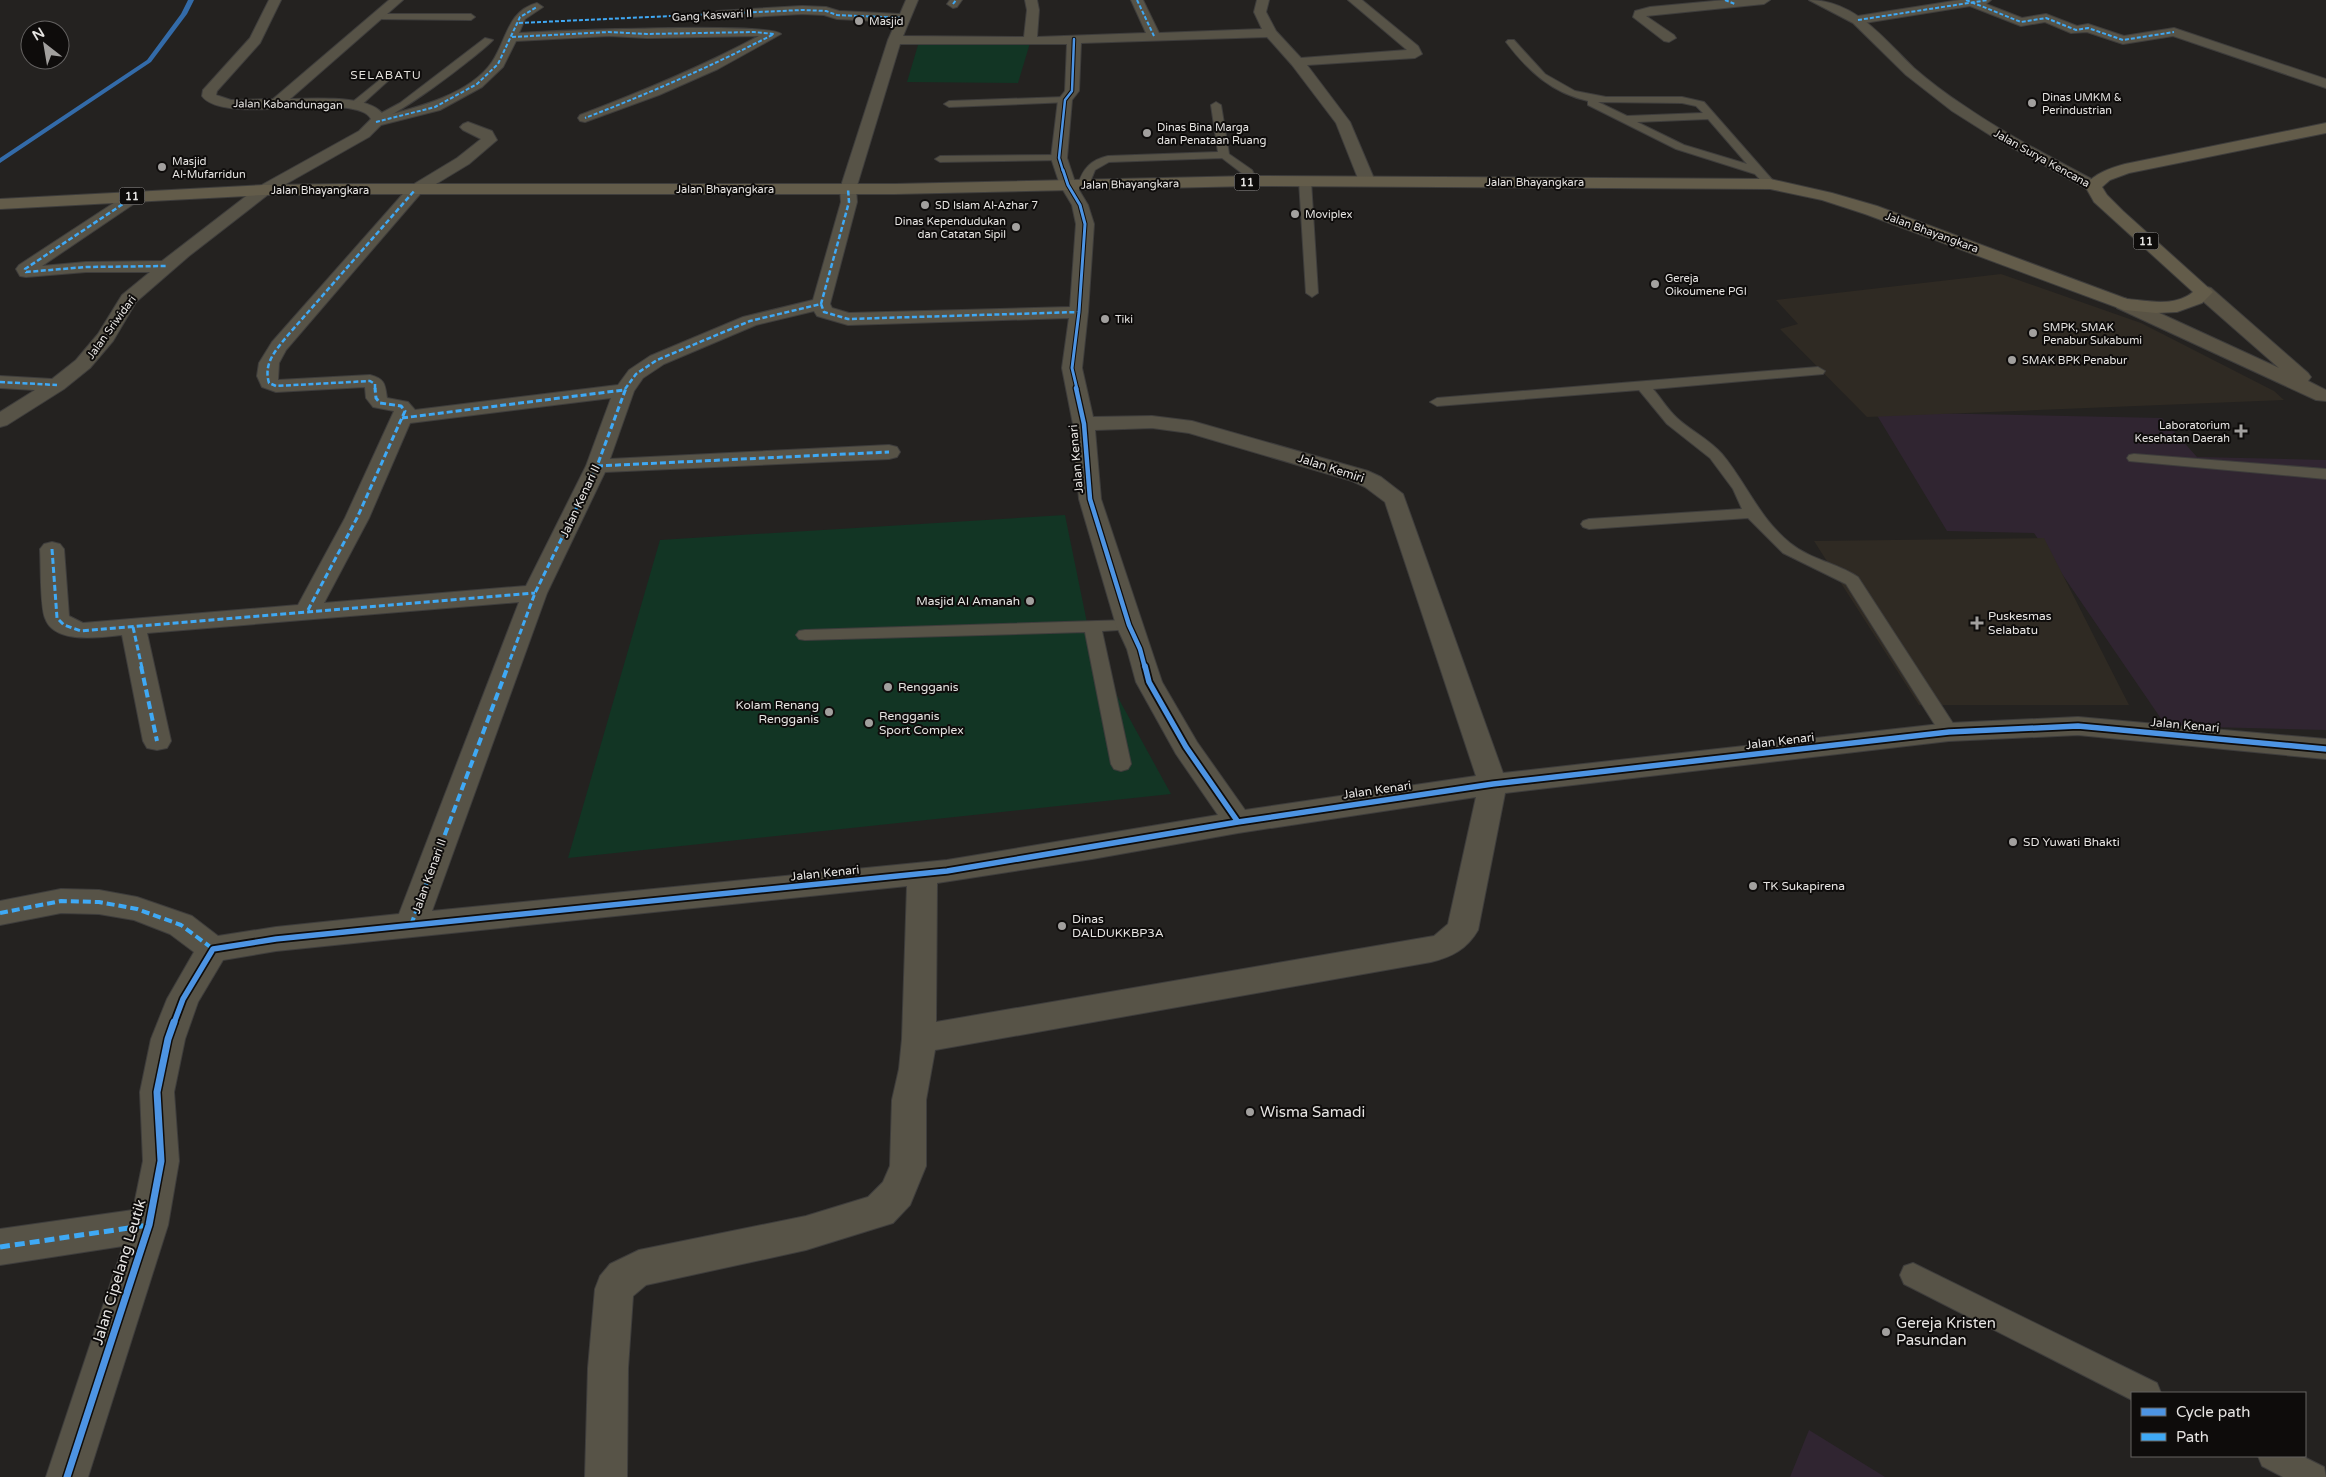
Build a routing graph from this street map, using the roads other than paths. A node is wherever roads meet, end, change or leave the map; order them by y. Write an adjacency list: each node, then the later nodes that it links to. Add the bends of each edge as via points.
1 (274, 0): 33 (street, Jalan Kabandunagan, via 261,32 245,54 210,90 209,96 231,104)
2 (397, 0): 15 (street)
3 (912, 0): 16 (street)
4 (1031, 0): 26 (street)
5 (1137, 0): 20 (street)
6 (1263, 0): 19 (street, via 1260,12)
7 (1354, 0): 28 (street, via 1415,54)
8 (1764, 0): 12 (street)
9 (1814, 0): 17 (street, Jalan Surya Kencana)
10 (1988, 0): 11 (street)
11 (1969, 1): 17 (street); 30 (street, via 2021,22 2046,18 2076,30 2088,28 2123,40 2174,32)
12 (1730, 2): 22 (street, via 1640,14 1639,17)
13 (537, 7): 18 (street, via 523,15)
14 (471, 16): 15 (lane)
15 (377, 17): 33 (street)
16 (904, 18): 18 (street, Gang Kaswari II, via 802,10); 25 (street)
17 (1858, 20): 51 (street, Jalan Surya Kencana, via 1911,72 1957,108)
18 (518, 23): 21 (street)
19 (1270, 33): 20 (street); 28 (street)
20 (1154, 36): 23 (street)
21 (512, 37): 38 (street, via 609,32 774,34 713,66); 40 (street, via 498,64 476,84 435,107)
22 (1669, 38)
23 (1074, 39): 26 (street); 32 (street, via 1072,91)
24 (488, 40): 40 (lane, via 404,105)
25 (895, 40): 26 (street); 52 (street)
26 (1030, 41)
27 (1511, 42): 31 (lane, via 1546,81)
28 (1297, 62): 49 (street, via 1343,122)
29 (387, 78): 36 (lane)
30 (2326, 84)
31 (1580, 98): 37 (lane, via 1684,100 1700,104); 39 (lane)
32 (1065, 100): 34 (lane); 44 (street)
33 (276, 104): 36 (street, Jalan Kabandunagan, via 336,103)
34 (948, 104)
35 (1216, 105): 43 (lane)
36 (354, 106): 40 (street, Jalan Kabandunagan, via 367,108 375,113)
37 (1712, 116): 39 (lane); 46 (lane)
38 (585, 118)
39 (1626, 119): 46 (lane, via 1680,147)
40 (377, 120): 53 (street, via 364,134)
41 (468, 127): 54 (street, via 487,134 489,140 464,161)
42 (2326, 128): 51 (highway, via 2125,169 2104,177)
43 (1224, 155): 47 (lane, via 1248,172); 50 (lane, via 1108,159 1098,162)
44 (1059, 158): 45 (lane); 50 (street, Jalan Kenari)
45 (940, 159)
46 (1765, 178): 49 (highway, Jalan Bhayangkara / 11); 61 (highway, Jalan Bhayangkara / 11, via 1871,210)
47 (1251, 181): 48 (highway, Jalan Bhayangkara / 11); 50 (highway, Jalan Bhayangkara / 11)
48 (1305, 182): 49 (highway, Jalan Bhayangkara / 11); 59 (lane)
49 (1367, 182)
50 (1076, 185): 52 (highway, Jalan Bhayangkara / 11); 62 (street, Jalan Kenari, via 1085,224)
51 (2093, 186): 58 (highway, Jalan Surya Kencana / 11, via 2117,215)
52 (848, 189): 54 (highway, Jalan Bhayangkara / 11); 60 (street, via 849,202)
53 (264, 190): 54 (highway, Jalan Bhayangkara / 11); 55 (highway, Jalan Bhayangkara / 11); 57 (street, Jalan Sriwidari)
54 (415, 190): 70 (street, via 288,335 271,356 267,367 269,383 276,386 370,381 375,384 378,402 403,407)
55 (135, 196): 56 (highway, Jalan Bhayangkara / 11); 57 (street, via 25,269 26,272)
56 (0, 204)
57 (167, 266): 65 (street, Jalan Sriwidari, via 129,299 96,349)
58 (2204, 292): 61 (highway, Jalan Bhayangkara / 11, via 2196,301 2176,307); 68 (main road, Jalan Surya Kencana)
59 (1312, 293)
60 (821, 304): 62 (street, via 824,312 848,319); 67 (street, Jalan Kenari II, via 750,321 657,360 636,374)
61 (2124, 304): 68 (main road, Jalan Surya Kencana)
62 (1079, 312): 72 (street, Jalan Kenari, via 1072,368)
63 (1818, 371): 66 (lane)
64 (0, 382): 65 (street)
65 (57, 385): 71 (street, Jalan Sriwidari)
66 (1644, 385): 69 (lane); 77 (lane, via 1672,421 1715,455 1740,488)
67 (624, 390): 70 (street); 75 (street, Jalan Kenari II)
68 (2325, 397)
69 (1436, 402)
70 (402, 418): 81 (street, via 356,518)
71 (0, 421)
72 (1084, 424): 82 (street, Jalan Kenari, via 1090,499); 90 (street, Jalan Kemiri, via 1147,421 1192,427 1360,476 1396,499)
73 (889, 452): 75 (street)
74 (2134, 458): 76 (lane)
75 (597, 466): 80 (street, Jalan Kenari II)
76 (2326, 474)
77 (1752, 512): 78 (lane); 86 (lane, via 1778,541 1796,555 1840,571 1852,581)
78 (1589, 524)
79 (52, 549): 84 (street, via 55,609 64,626 81,631)
80 (535, 593): 81 (street); 94 (street, Jalan Kenari II)
81 (308, 610): 84 (street, via 232,620)
82 (1129, 625): 83 (lane); 91 (street, Jalan Kenari, via 1149,682 1186,747)
83 (1092, 626): 85 (lane); 89 (lane)
84 (133, 627): 87 (street)
85 (805, 635)
86 (1949, 732): 88 (street, Jalan Kenari, via 2078,726); 90 (street, Jalan Kenari)
87 (157, 741)
88 (2326, 749)
89 (1121, 764)
90 (1493, 784): 91 (street, Jalan Kenari); 96 (street, via 1462,930 1444,946)
91 (1238, 822): 92 (street, Jalan Kenari)
92 (922, 873): 94 (street, Jalan Kenari); 96 (street)
93 (0, 913): 95 (street, via 61,901 137,908 181,925)
94 (411, 926): 95 (street, via 276,939)
95 (213, 949): 97 (street, Jalan Cipelang Leutik, via 183,1000 168,1039 157,1092 161,1161)
96 (918, 1039): 103 (street, via 910,1100 908,1166 897,1193 880,1211 806,1233 639,1268 624,1277 614,1289 608,1368)
97 (149, 1225): 98 (street); 102 (street, Jalan Cipelang Leutik)
98 (0, 1247)
99 (1913, 1275): 100 (lane)
100 (2146, 1392)
101 (2274, 1457): 104 (lane)
102 (66, 1477)
103 (606, 1477)
104 (2314, 1477)

